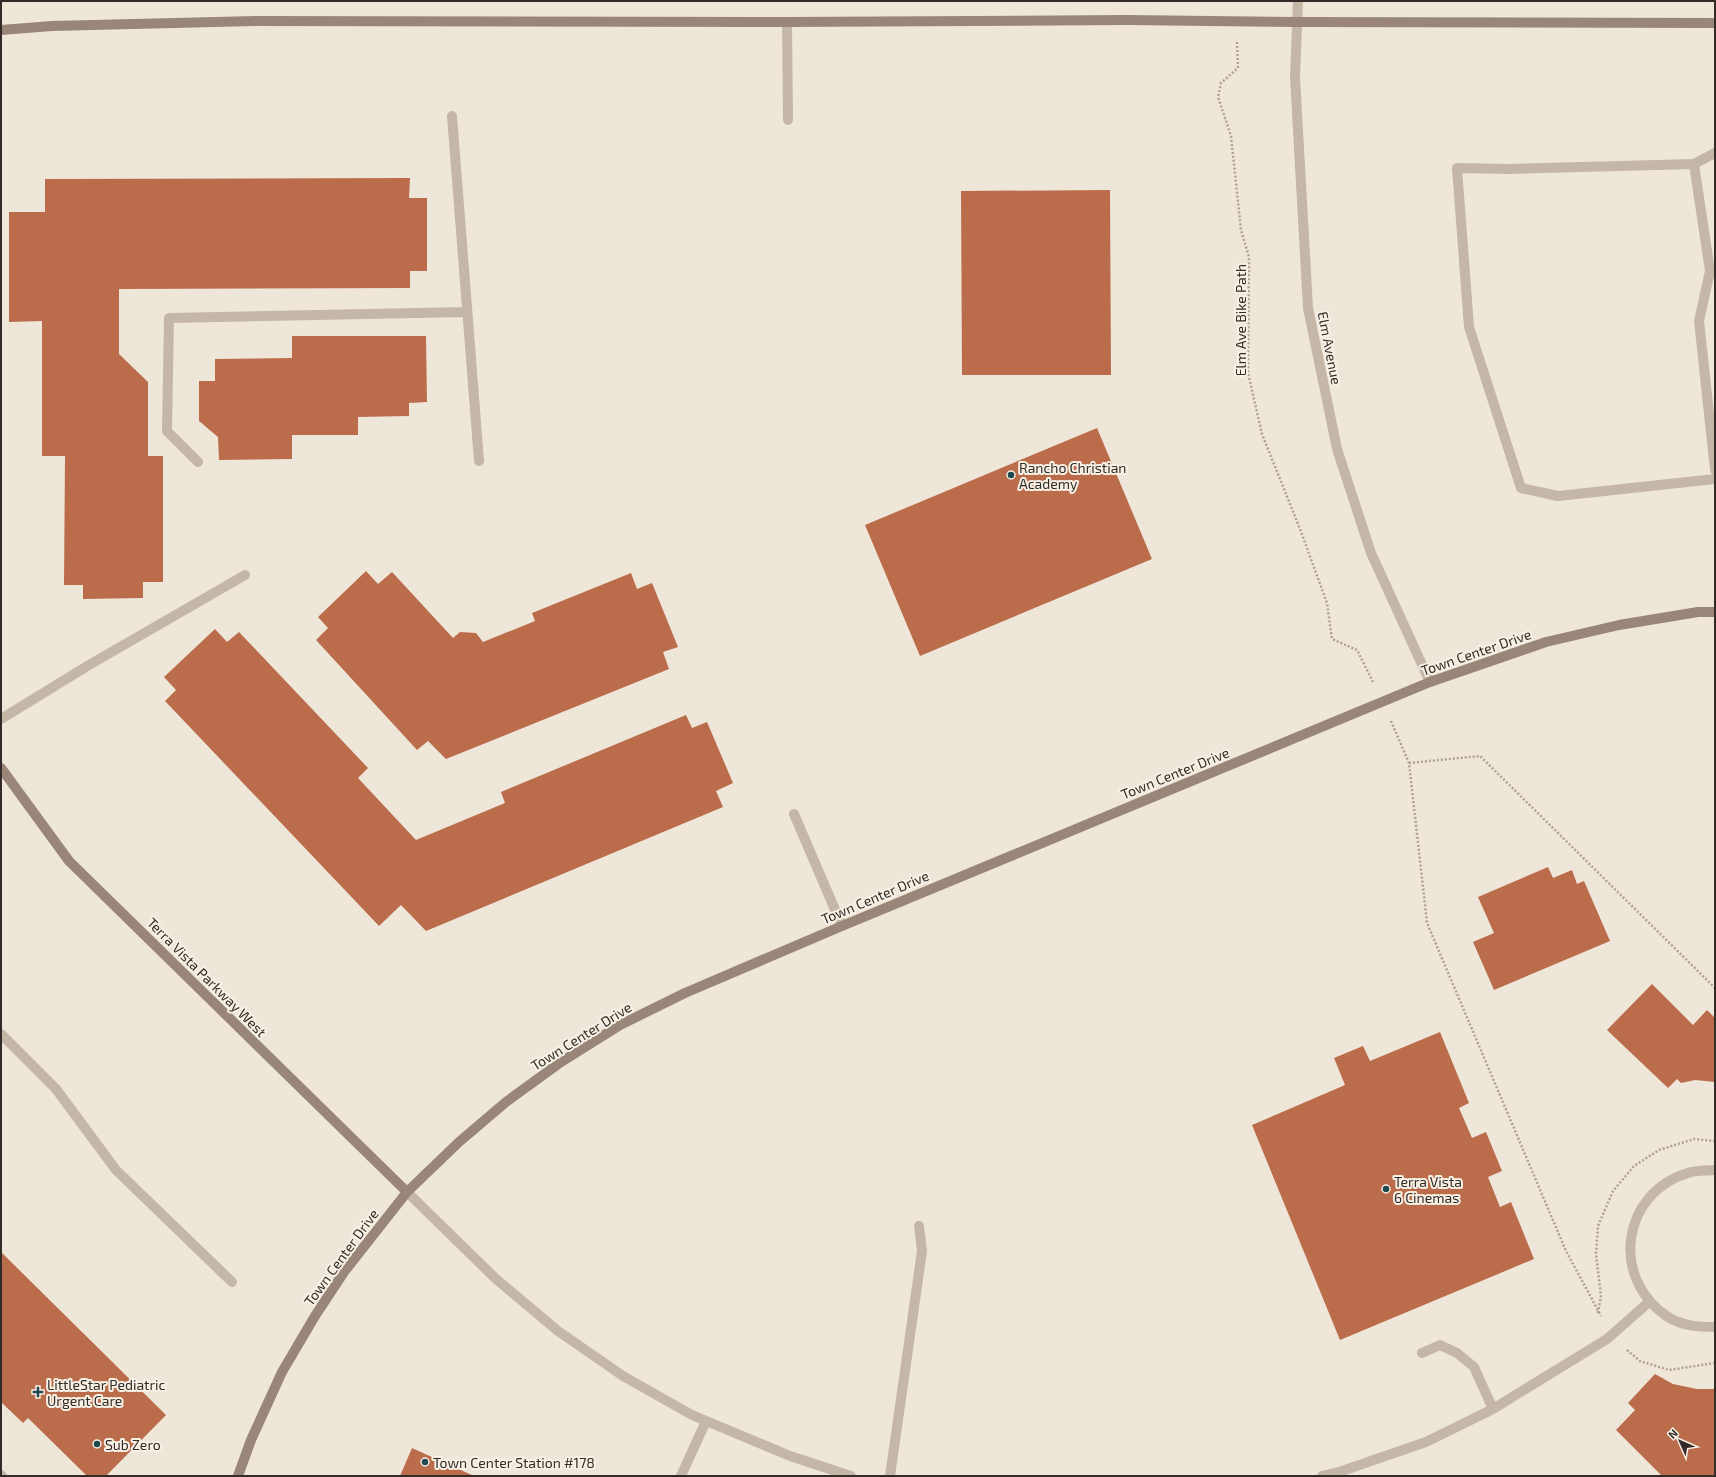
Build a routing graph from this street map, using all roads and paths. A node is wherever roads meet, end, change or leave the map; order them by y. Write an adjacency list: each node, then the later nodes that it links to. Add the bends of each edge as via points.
1 (1298, 1): 3 (street, Elm Avenue)
2 (787, 22): 3 (street); 5 (street, via 257,21 52,26); 8 (street)
3 (1298, 22): 4 (street); 20 (street, Elm Avenue, via 1295,77 1308,308 1337,449 1371,553)
4 (1715, 23)
5 (1, 30)
6 (1238, 68): 19 (path, Elm Ave Bike Path, via 1221,83 1218,97 1231,136 1240,230 1249,257 1248,373 1262,434 1327,602 1332,639)
7 (452, 116): 12 (street)
8 (788, 120)
9 (1715, 153): 10 (street)
10 (1694, 164): 11 (street); 16 (street, via 1457,168 1469,327 1521,488 1558,496)
11 (1712, 271): 15 (street, via 1699,321)
12 (467, 312): 13 (street); 14 (street, via 169,318 167,431)
13 (479, 460)
14 (198, 462)
15 (1715, 470)
16 (1715, 479)
17 (245, 575): 21 (street)
18 (1715, 612): 20 (street, Town Center Drive, via 1698,612 1619,625 1546,642)
19 (1357, 650)
20 (1430, 682): 26 (street, Town Center Drive)
21 (1, 719)
22 (1406, 756): 23 (path)
23 (1409, 763): 27 (path, via 1480,756); 34 (path, via 1427,923 1566,1251)
24 (1, 768): 30 (street, Terra Vista Parkway West, via 70,861)
25 (794, 814): 26 (street)
26 (842, 926): 30 (street, Town Center Drive, via 685,993 620,1026 561,1062 506,1102 459,1142)
27 (1715, 988)
28 (1, 1034): 32 (street, via 56,1088 116,1170)
29 (1715, 1170): 33 (street, via 1688,1173 1664,1184 1644,1202 1632,1226 1629,1253 1635,1279)
30 (407, 1192): 40 (street, via 495,1278 558,1331 623,1376); 41 (street, Town Center Drive, via 344,1272 315,1316 282,1372 251,1440)
31 (919, 1226): 44 (street, via 922,1251)
32 (232, 1282)
33 (1649, 1302): 35 (street, via 1668,1318 1693,1327); 39 (street, via 1607,1339)
34 (1598, 1313)
35 (1715, 1327)
36 (1422, 1353): 39 (street, via 1440,1345 1474,1367)
37 (1629, 1353): 38 (path, via 1640,1361 1669,1370)
38 (1715, 1363)
39 (1493, 1409): 45 (street, via 1426,1442)
40 (706, 1421): 42 (street); 43 (street, via 790,1456)
41 (238, 1476)
42 (681, 1476)
43 (851, 1476)
44 (890, 1476)
45 (1322, 1476)

